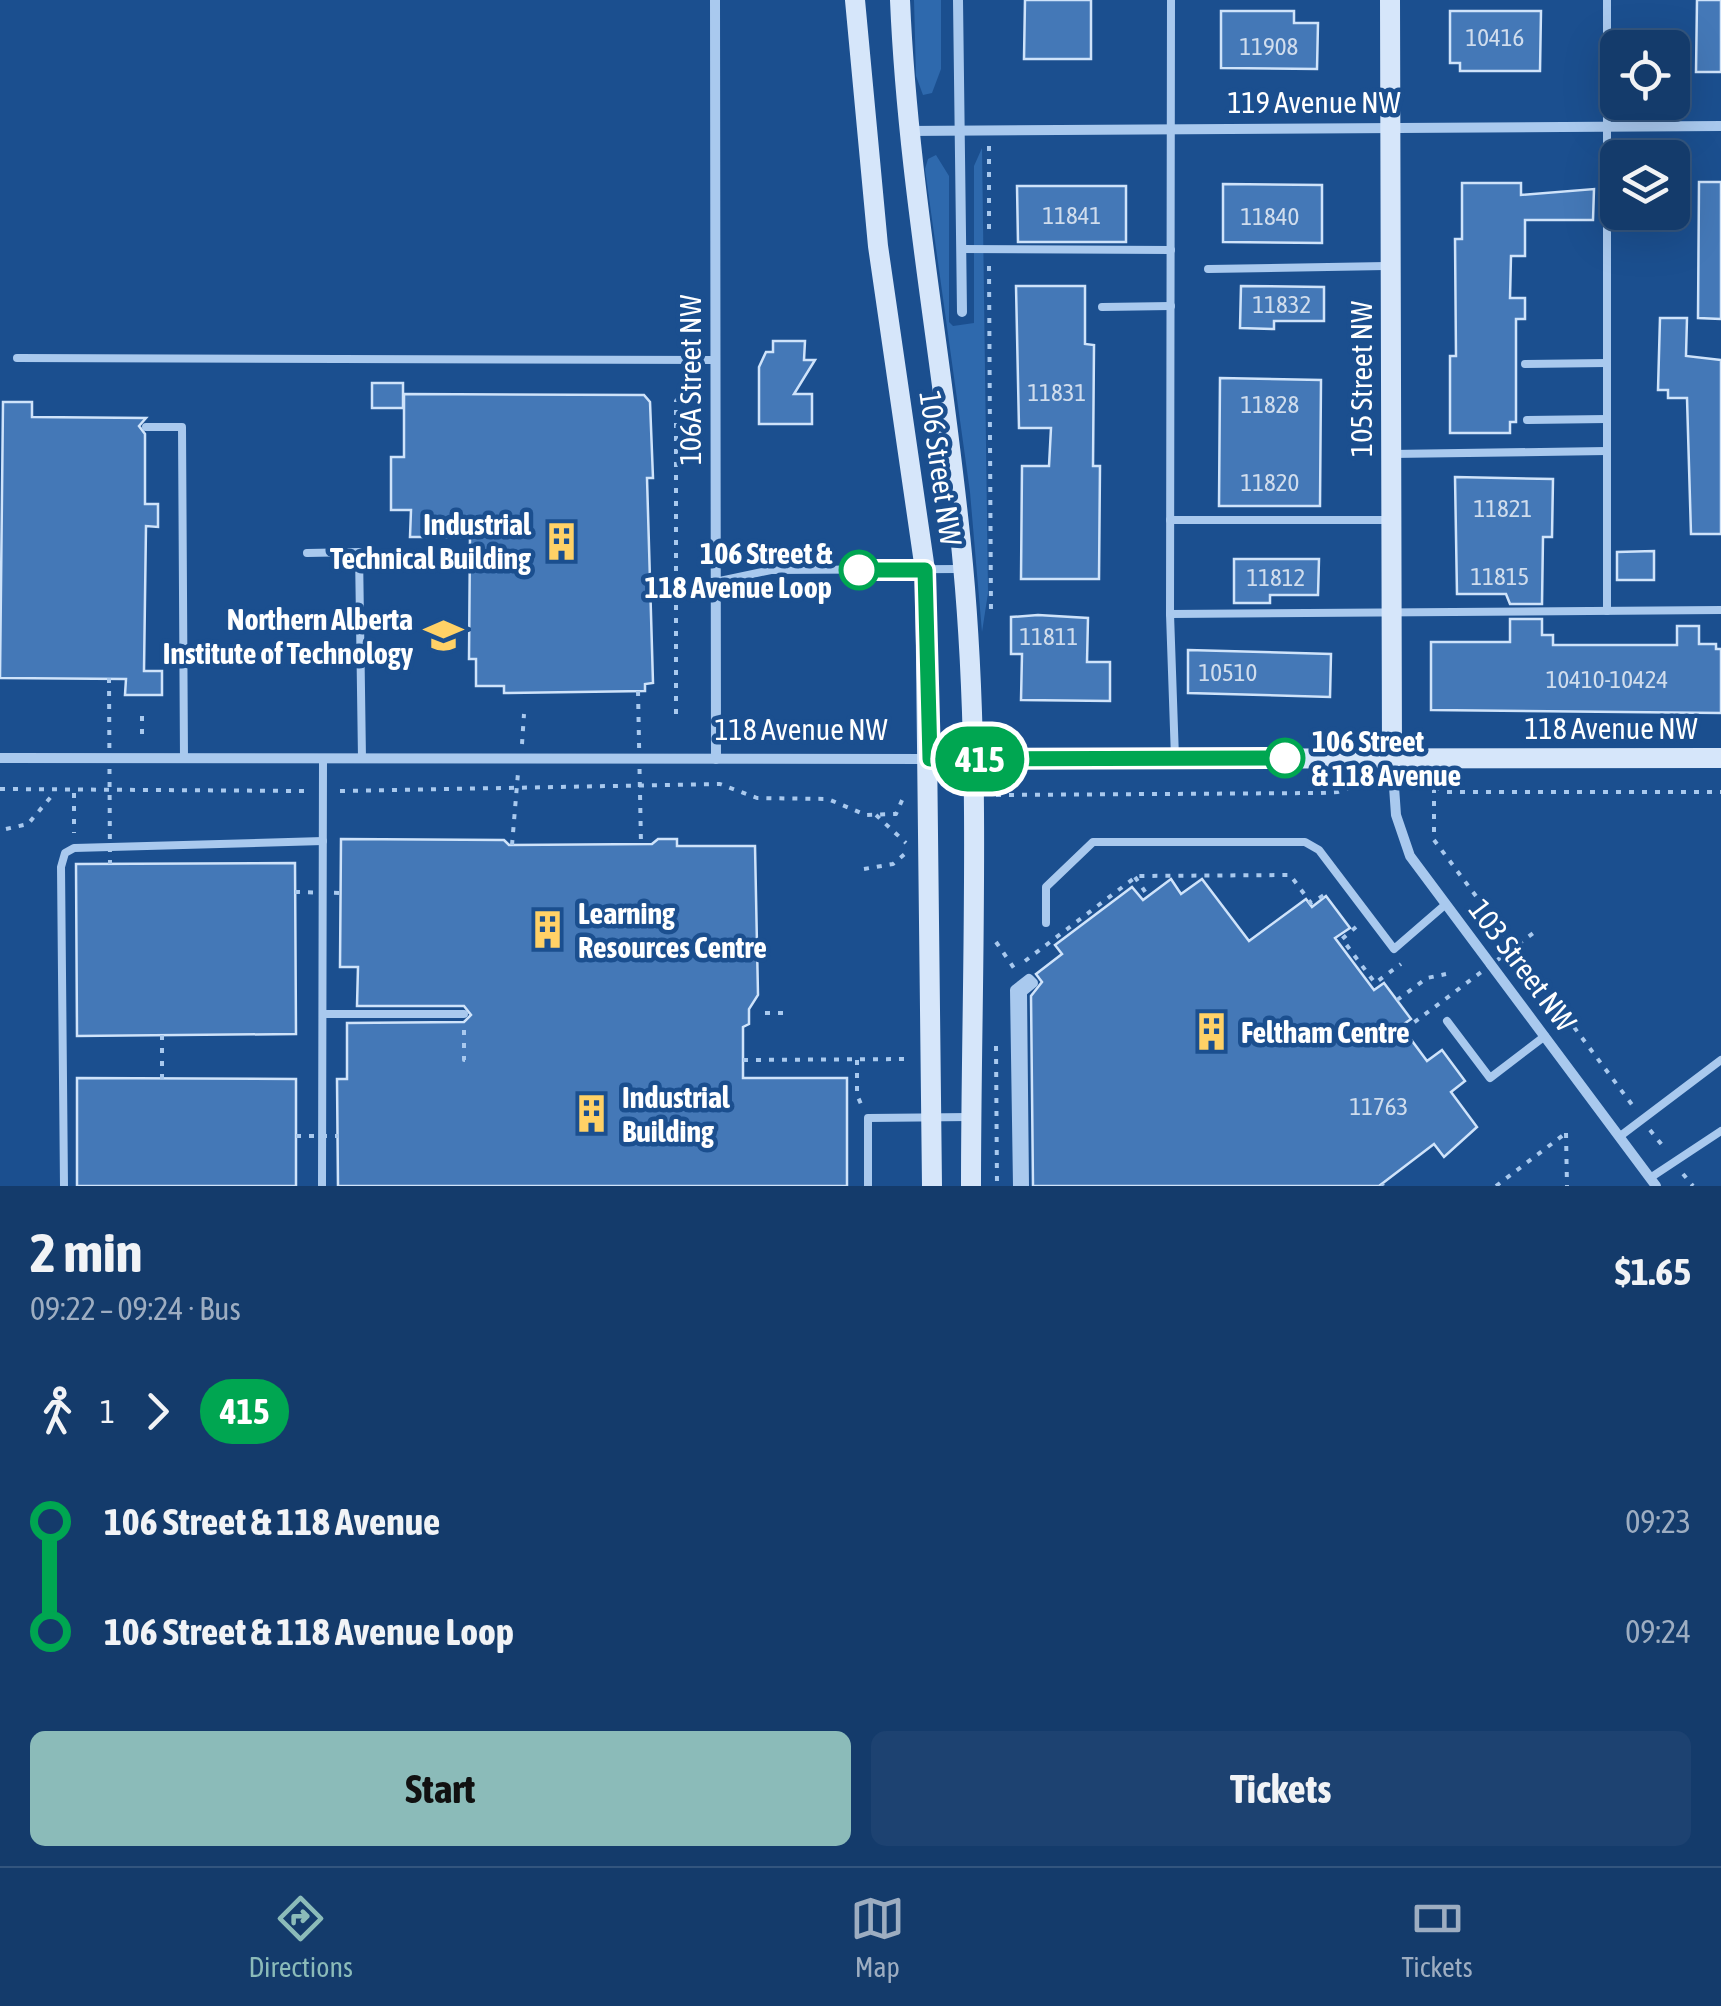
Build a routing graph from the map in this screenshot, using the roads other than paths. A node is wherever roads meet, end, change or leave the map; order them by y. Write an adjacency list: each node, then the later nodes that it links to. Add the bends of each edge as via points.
1 (715, 0): 22 (street, 106A Street NW)
2 (855, 0): 34 (main road, 106 Street NW, via 876,228)
3 (900, 0): 13 (main road, 106 Street NW)
4 (958, 0): 12 (street)
5 (1171, 0): 10 (lane)
6 (1390, 0): 11 (main road, 105 Street NW)
7 (1607, 0): 8 (lane)
8 (1608, 126): 9 (street, 119 Avenue NW); 11 (street, 119 Avenue NW); 23 (lane)
9 (1721, 126)
10 (1171, 127): 11 (street, 119 Avenue NW); 12 (street, 119 Avenue NW); 15 (lane)
11 (1391, 127): 16 (main road, 105 Street NW)
12 (958, 128): 13 (street, 119 Avenue NW); 14 (street)
13 (907, 131): 33 (main road, 106 Street NW)
14 (961, 249): 15 (lane); 20 (street)
15 (1171, 250): 18 (lane)
16 (1391, 266): 17 (lane); 29 (main road, 105 Street NW)
17 (1208, 269)
18 (1170, 306): 19 (lane); 30 (lane)
19 (1102, 307)
20 (962, 312)
21 (17, 358): 22 (lane)
22 (711, 360): 35 (street, 106A Street NW)
23 (1607, 363): 24 (lane); 25 (lane)
24 (1525, 364)
25 (1607, 418): 26 (lane); 28 (lane)
26 (1527, 420)
27 (146, 427): 41 (lane, via 182,427)
28 (1607, 450): 29 (lane); 37 (lane)
29 (1392, 454): 31 (main road, 105 Street NW)
30 (1170, 520): 31 (lane); 39 (lane)
31 (1392, 520): 38 (main road, 105 Street NW)
32 (307, 553): 45 (lane, via 359,552)
33 (964, 569): 34 (lane); 48 (main road, 106 Street NW)
34 (925, 570): 35 (lane, via 771,570); 47 (main road, 106 Street NW)
35 (715, 582): 46 (street, 106A Street NW)
36 (1721, 610): 37 (lane)
37 (1607, 611): 38 (lane)
38 (1392, 612): 39 (lane); 49 (main road, 105 Street NW)
39 (1170, 614): 42 (lane)
40 (0, 758): 41 (street, 118 Avenue NW)
41 (184, 758): 44 (street, 118 Avenue NW)
42 (1175, 758): 48 (main road, 118 Avenue NW); 49 (main road, 118 Avenue NW)
43 (1721, 758): 49 (main road, 118 Avenue NW)
44 (322, 759): 45 (street, 118 Avenue NW); 50 (lane)
45 (362, 759): 46 (street, 118 Avenue NW)
46 (716, 759): 47 (street, 118 Avenue NW)
47 (930, 759): 48 (main road, 118 Avenue NW); 59 (main road, 106 Street NW)
48 (971, 759): 60 (main road, 106 Street NW)
49 (1393, 768): 51 (street, 103 Street NW, via 1401,838)
50 (323, 842): 54 (lane); 64 (lane, via 65,853)
51 (1446, 904): 52 (lane, via 1394,949 1319,850 1305,842 1093,842 1046,886); 57 (street, 103 Street NW)
52 (1046, 923)
53 (1022, 984): 69 (street, via 1015,990)
54 (322, 1014): 55 (lane); 65 (lane)
55 (464, 1014)
56 (1447, 1021): 57 (lane, via 1490,1078)
57 (1544, 1036): 62 (street, 103 Street NW)
58 (1721, 1060): 62 (lane)
59 (931, 1117): 60 (lane); 66 (lane, via 868,1118); 67 (main road, 106 Street NW)
60 (971, 1117): 68 (main road, 106 Street NW)
61 (1721, 1131): 63 (lane)
62 (1619, 1137): 63 (street, 103 Street NW)
63 (1653, 1182)
64 (64, 1186)
65 (322, 1186)
66 (868, 1186)
67 (932, 1186)
68 (971, 1186)
69 (1021, 1186)

